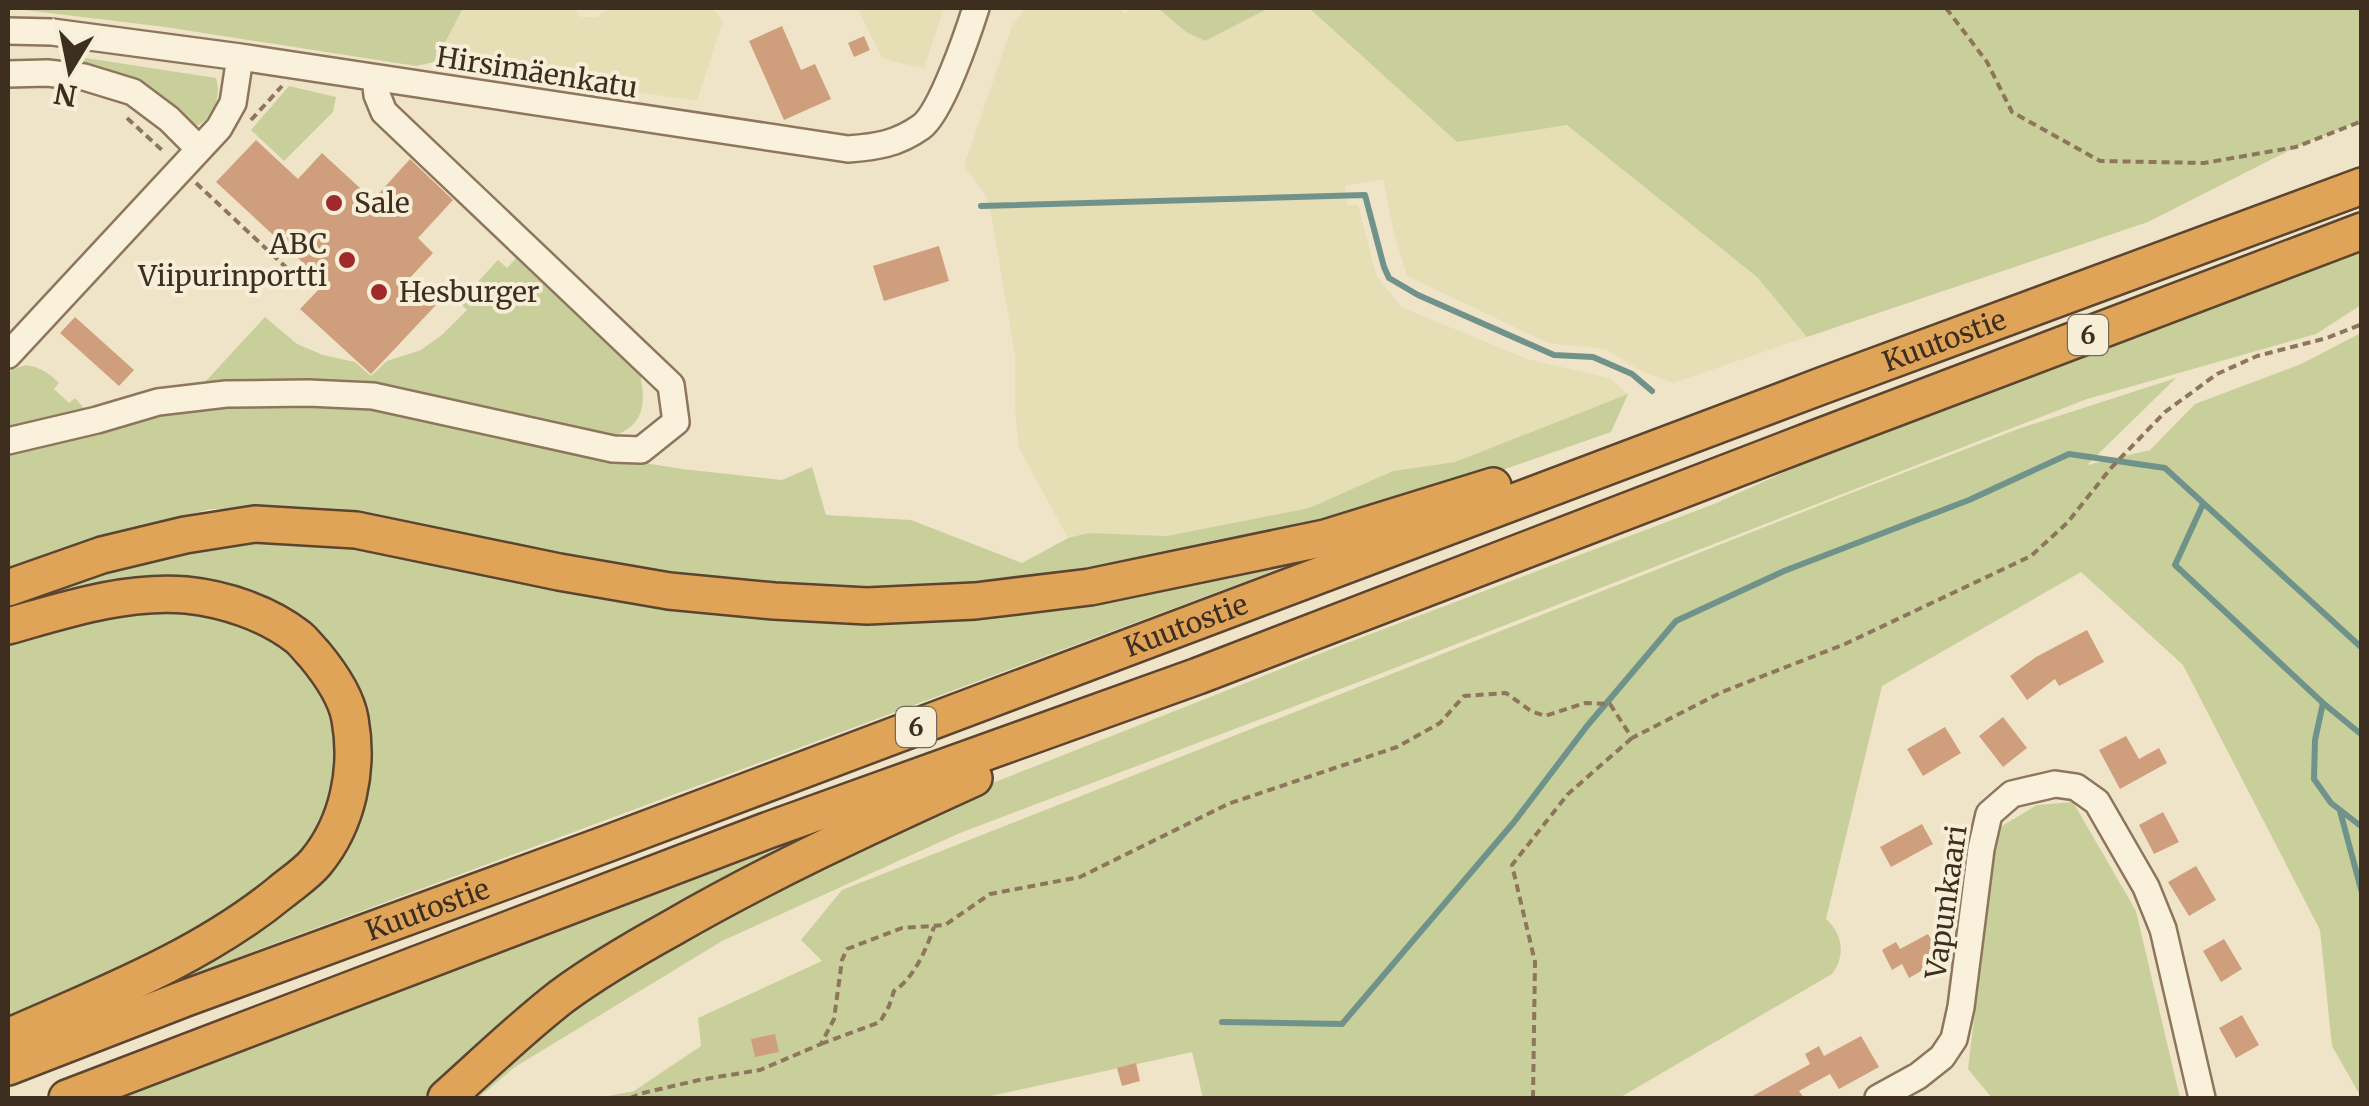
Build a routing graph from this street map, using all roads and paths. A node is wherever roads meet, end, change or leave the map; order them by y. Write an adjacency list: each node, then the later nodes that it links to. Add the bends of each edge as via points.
1 (976, 8): 6 (street, Hirsimäenkatu, via 955,69 925,125 884,147 848,149)
2 (1946, 8): 7 (path, via 1987,62 2012,112 2100,161 2204,163 2296,147)
3 (8, 31): 4 (street, Hirsimäenkatu)
4 (240, 57): 6 (street, Hirsimäenkatu); 8 (street, via 233,103)
5 (8, 74): 8 (street, via 84,77 133,92)
6 (375, 78): 14 (street, via 384,112 671,385 676,422 641,450 613,449 372,396 226,394 158,402)
7 (2362, 120)
8 (199, 149): 12 (street)
9 (2362, 186): 13 (highway, Kuutostie / 6)
10 (2362, 232): 17 (highway, Kuutostie / 6)
11 (2362, 324): 18 (path, via 2217,374 2165,412 2031,556)
12 (8, 355)
13 (1824, 384): 15 (highway, via 1325,538 1090,587 975,601 867,606 668,592 356,530 254,524 102,555); 22 (highway, Kuutostie / 6)
14 (8, 441)
15 (8, 588)
16 (8, 626): 20 (highway, via 146,595 235,604 299,638 330,672 350,717 353,766 344,816 328,846 252,916 170,963)
17 (1198, 676): 23 (highway, Kuutostie / 6, via 766,831); 24 (highway, via 735,891 562,996)
18 (1632, 738): 19 (path, via 1610,704 1585,703 1545,716 1506,693 1464,696 1440,723 1398,747 1228,804 1080,877 990,894 945,926); 26 (path, via 1568,794 1512,866 1535,962)
19 (934, 926): 21 (path, via 880,1022); 21 (path, via 902,928 847,949 834,1019)
20 (8, 1038)
21 (821, 1044): 25 (path, via 760,1070)
22 (8, 1067)
23 (67, 1098)
24 (446, 1098)
25 (630, 1098)
26 (1532, 1098)
27 (1878, 1098): 28 (street, Vapunkaari, via 1918,1076 1954,1040 1989,814 2012,794 2055,784 2097,802 2146,887 2163,929)
28 (2202, 1098)

